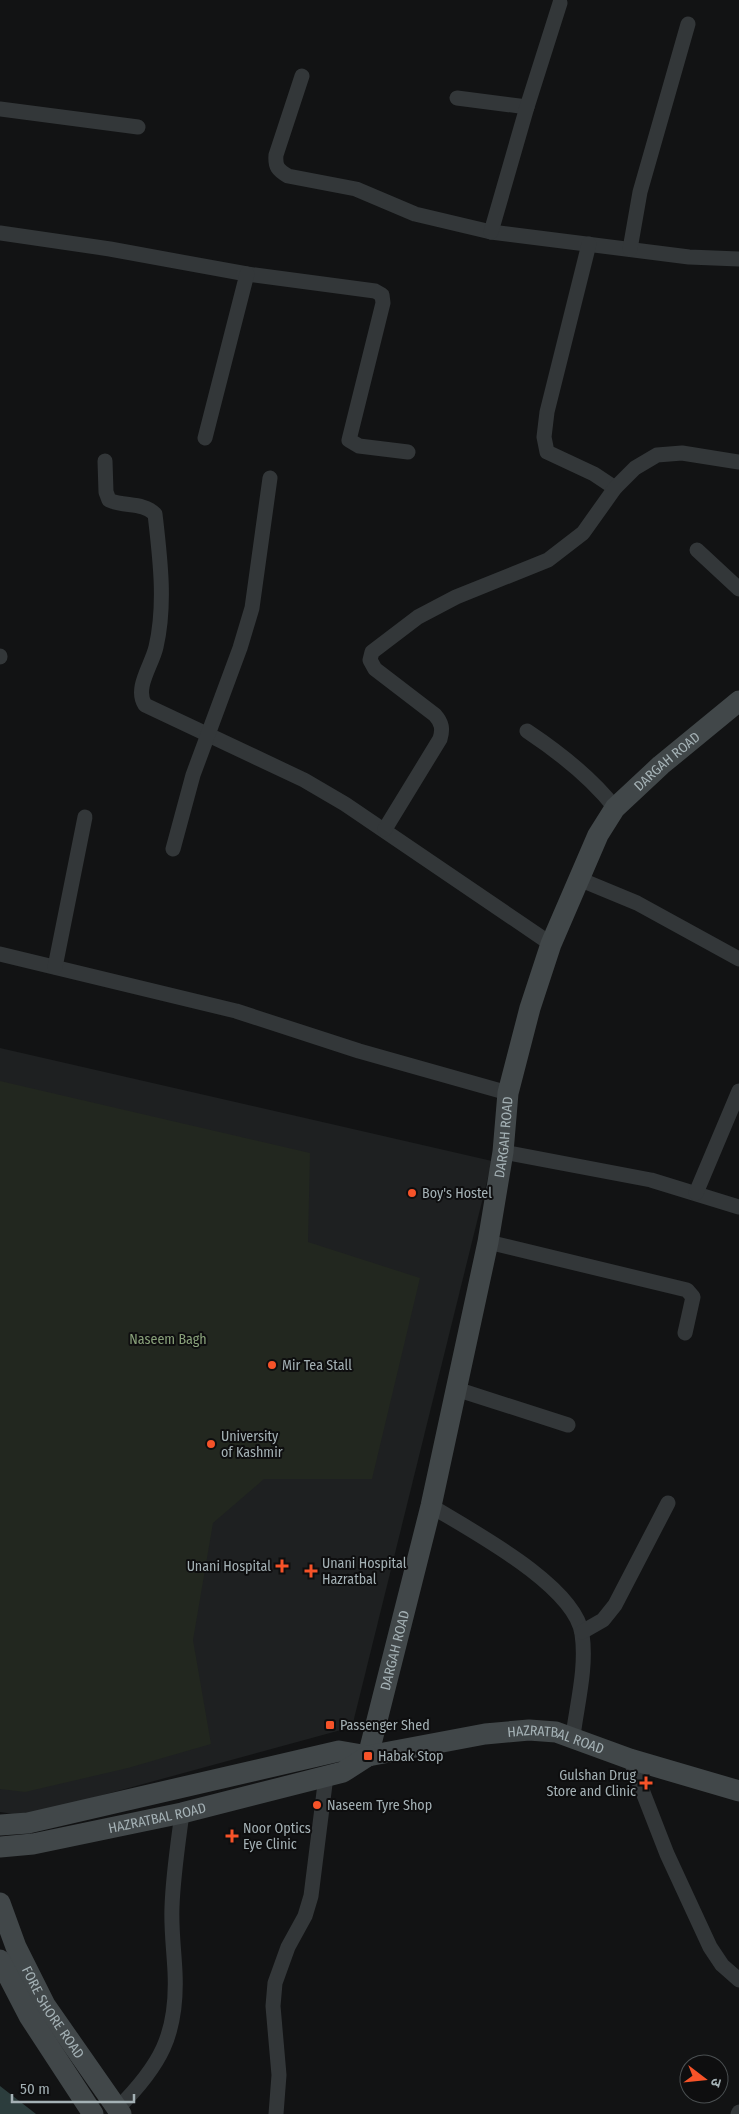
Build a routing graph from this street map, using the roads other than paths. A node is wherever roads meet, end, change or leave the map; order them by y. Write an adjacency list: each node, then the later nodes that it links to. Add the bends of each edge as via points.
1 (560, 4): 5 (street)
2 (688, 24): 11 (street, via 640,192)
3 (302, 76): 8 (street, via 276,155 275,164 279,171 288,176 356,189 415,214)
4 (457, 98): 5 (street)
5 (527, 106): 8 (street)
6 (0, 109): 7 (street)
7 (138, 127)
8 (491, 232): 10 (street)
9 (0, 233): 13 (street)
10 (588, 244): 11 (street); 19 (street, via 547,412 544,437 547,452 594,474)
11 (630, 249): 12 (street, via 689,257)
12 (739, 259)
13 (247, 274): 14 (street); 15 (street, via 375,291 382,295 383,303 349,440 359,446)
14 (205, 438)
15 (408, 452)
16 (105, 461): 24 (street, via 109,500 148,508 155,514 160,554 160,628 142,687 142,700 145,705)
17 (739, 462): 19 (street, via 682,453 657,455 635,468)
18 (270, 478): 24 (street, via 252,608)
19 (615, 488): 27 (street, via 583,533 548,560 433,609 372,652 370,660 375,669 435,715 443,730)
20 (697, 550): 21 (street)
21 (739, 589)
22 (739, 701): 25 (main road, DARGAH ROAD, via 661,765)
23 (527, 732): 25 (street, via 555,749)
24 (208, 735): 27 (street, via 304,780); 28 (street, via 193,775)
25 (615, 808): 29 (main road, DARGAH ROAD, via 598,835)
26 (85, 817): 33 (street)
27 (384, 829): 30 (street)
28 (173, 849)
29 (579, 879): 30 (main road, DARGAH ROAD); 32 (street, via 637,903)
30 (551, 944): 35 (main road, DARGAH ROAD)
31 (0, 954): 33 (street)
32 (739, 959)
33 (55, 967): 35 (street, via 236,1011 359,1051)
34 (739, 1091): 37 (street)
35 (508, 1093): 36 (main road, DARGAH ROAD)
36 (503, 1152): 37 (street, via 651,1180); 39 (main road, DARGAH ROAD)
37 (696, 1193): 38 (street)
38 (739, 1207)
39 (488, 1242): 40 (street, via 687,1290 694,1297); 41 (main road, DARGAH ROAD)
40 (685, 1333)
41 (456, 1389): 42 (street); 44 (main road, DARGAH ROAD)
42 (568, 1425)
43 (668, 1503): 45 (street, via 615,1605 603,1620)
44 (431, 1506): 45 (street, via 535,1573 558,1593); 47 (main road, DARGAH ROAD)
45 (582, 1632): 46 (street, via 583,1656)
46 (572, 1736): 47 (main road, HAZRATBAL ROAD, via 529,1730 485,1734); 48 (main road, HAZRATBAL ROAD)
47 (368, 1756): 49 (main road, HAZRATBAL ROAD, via 343,1772); 52 (main road, HAZRATBAL ROAD, via 339,1751 28,1823)
48 (630, 1759): 50 (main road, HAZRATBAL ROAD); 56 (street, via 667,1854 710,1947 722,1965)
49 (326, 1776): 51 (main road, HAZRATBAL ROAD); 59 (street, via 311,1896 275,1983 273,2006 279,2075)
50 (739, 1791)
51 (182, 1813): 53 (main road, HAZRATBAL ROAD, via 33,1844); 57 (street, via 172,1906 176,1990 170,2028 166,2046 158,2060)
52 (0, 1824)
53 (0, 1847)
54 (0, 1903): 57 (main road, FORE SHORE ROAD, via 16,1947 46,2005)
55 (0, 1960): 58 (main road, FORE SHORE ROAD, via 29,2016)
56 (739, 1980)
57 (119, 2112)
58 (93, 2114)
59 (276, 2114)

